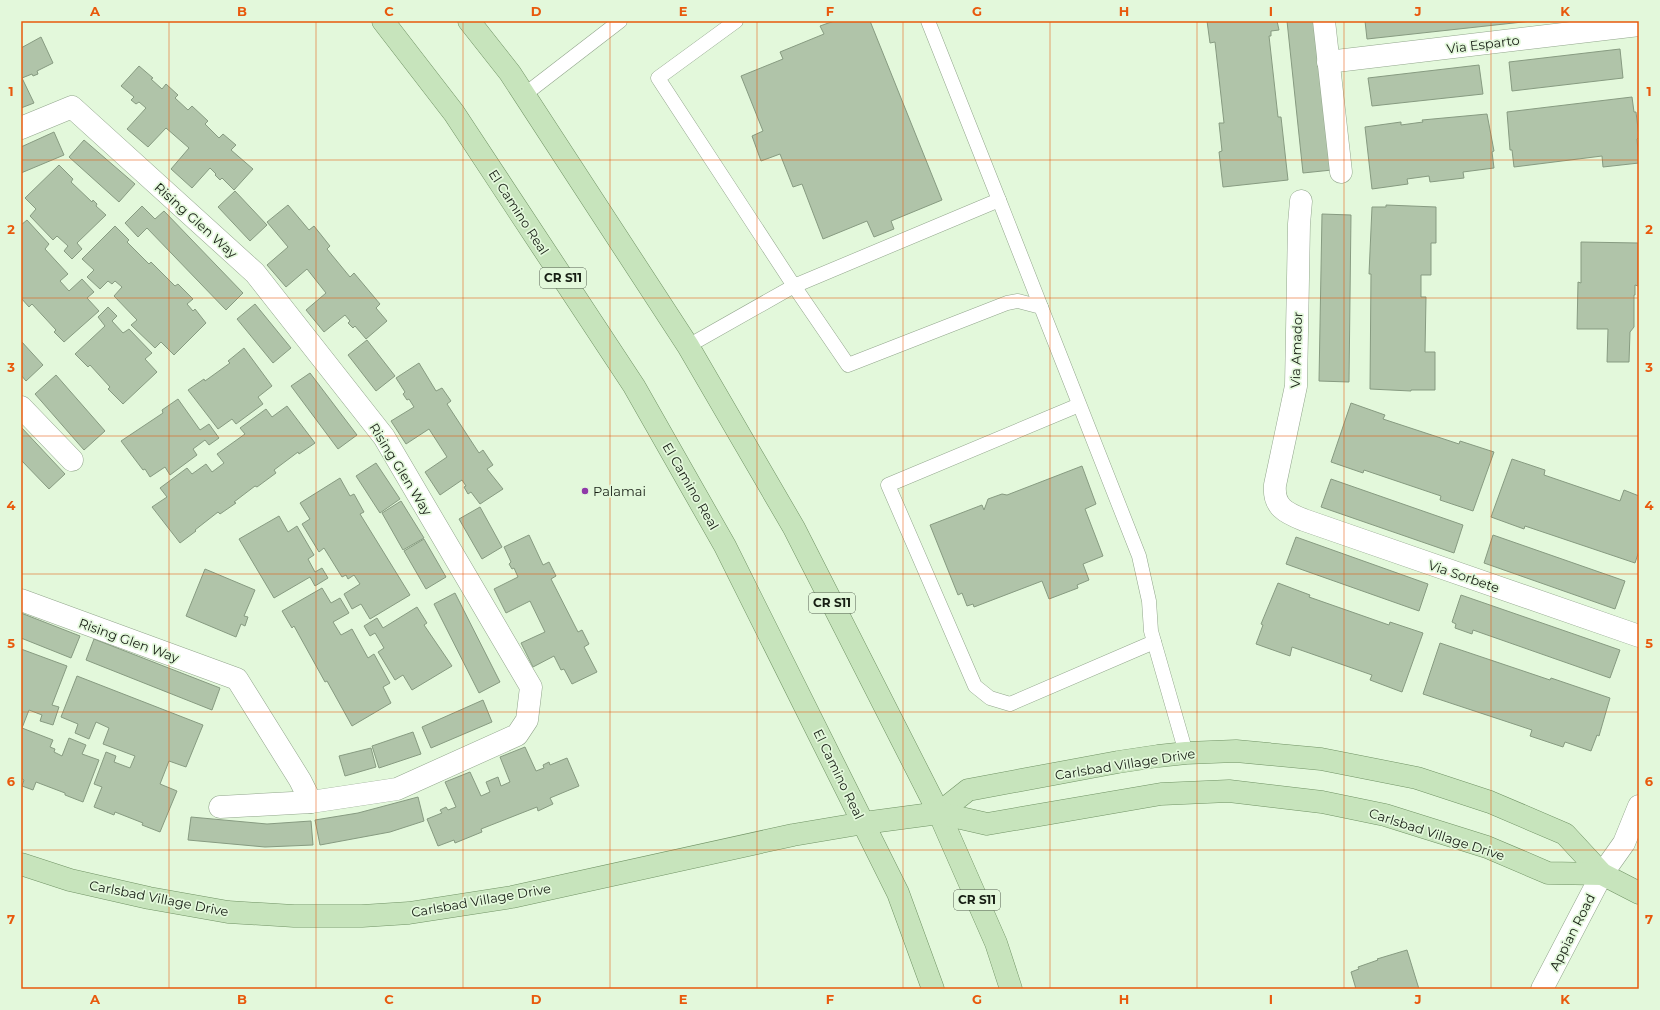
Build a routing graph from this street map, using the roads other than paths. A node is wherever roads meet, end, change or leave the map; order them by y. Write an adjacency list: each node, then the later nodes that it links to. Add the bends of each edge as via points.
1 (383, 21): 29 (main road, El Camino Real / CR S11, via 454,112 634,386 733,560)
2 (469, 21): 9 (main road, CR S11)
3 (619, 21): 9 (lane)
4 (736, 21): 14 (lane, via 658,78)
5 (928, 21): 12 (lane)
6 (1324, 21): 8 (street)
7 (1639, 25): 8 (street, Via Esparto)
8 (1328, 62): 11 (street)
9 (524, 95): 16 (main road, CR S11)
10 (21, 128): 25 (street, Rising Glen Way, via 72,107 255,273 384,437 531,687 527,720 517,735 397,789)
11 (1341, 172)
12 (999, 200): 14 (lane); 15 (lane)
13 (1301, 201): 20 (street, Via Amador, via 1296,386 1274,494 1277,502)
14 (794, 286): 15 (lane, via 848,364 1007,303 1018,301); 16 (lane)
15 (1041, 307): 17 (lane)
16 (688, 346): 28 (main road, CR S11, via 794,528)
17 (1079, 405): 23 (lane, via 1139,556 1149,601 1150,631); 23 (lane, via 888,485 975,686 990,698 1010,704)
18 (21, 407): 19 (street)
19 (72, 460)
20 (1290, 514): 22 (street, Via Sorbete)
21 (21, 600): 25 (street, Rising Glen Way, via 237,679)
22 (1639, 636)
23 (1154, 642): 24 (lane)
24 (1186, 753): 28 (main road, Carlsbad Village Drive, via 1118,762 968,790); 31 (main road, Carlsbad Village Drive, via 1236,751 1322,759 1416,778 1490,802 1565,834)
25 (311, 802): 27 (street, Rising Glen Way)
26 (1639, 806): 31 (street, Appian Road, via 1624,843)
27 (220, 807)
28 (939, 813): 29 (main road, Carlsbad Village Drive); 31 (main road, Carlsbad Village Drive, via 987,824 1161,794 1229,792 1322,802 1385,815 1487,847 1548,873); 34 (main road, CR S11, via 996,943)
29 (864, 823): 30 (main road, Carlsbad Village Drive, via 793,835 512,897 409,913 362,916 294,916 228,912 70,880); 33 (main road, El Camino Real / CR S11, via 898,893)
30 (21, 864)
31 (1602, 874): 32 (main road, Carlsbad Village Drive); 35 (street, Appian Road)
32 (1639, 893)
33 (933, 989)
34 (1011, 989)
35 (1542, 989)

